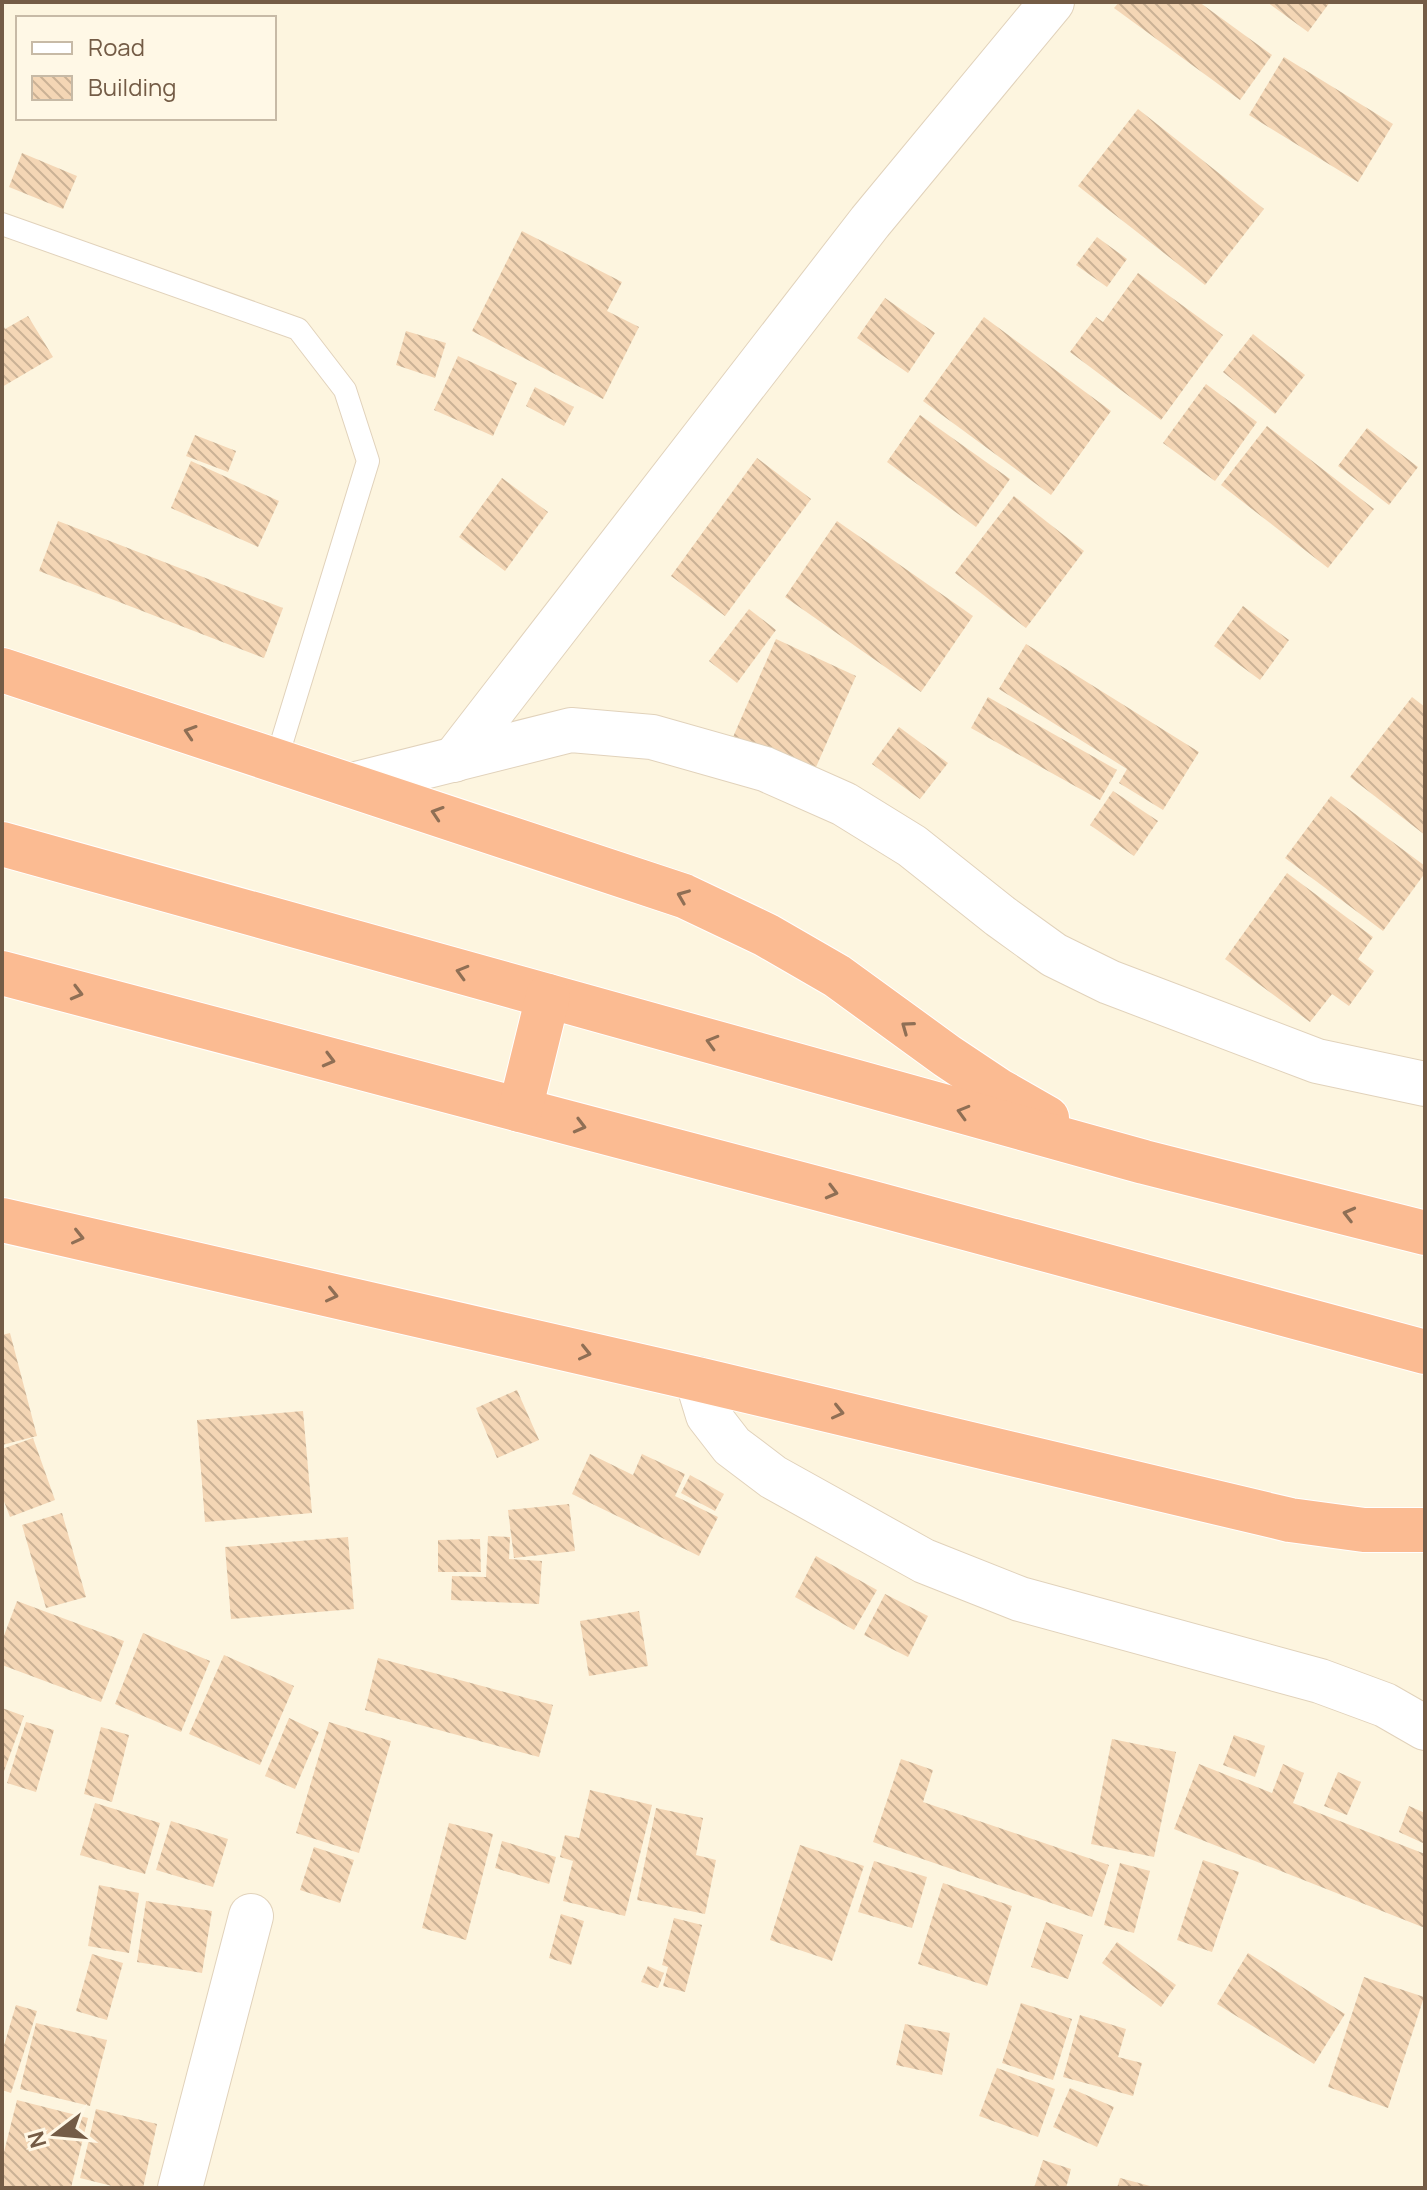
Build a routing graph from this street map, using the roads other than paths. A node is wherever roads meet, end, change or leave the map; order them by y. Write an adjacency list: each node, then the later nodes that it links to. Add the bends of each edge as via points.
1 (1052, 2): 4 (street, via 870,222)
2 (2, 224): 5 (lane, via 298,329 345,390 368,461)
3 (2, 670): 5 (highway, one-way to 3)
4 (454, 760): 6 (street); 10 (street, via 571,730 652,737 765,769 844,804 912,846 1054,955 1109,982 1317,1061)
5 (276, 761): 6 (highway)
6 (352, 785): 12 (highway, one-way to 6, via 1065,1128 998,1090 837,976 766,935 684,896)
7 (2, 844): 9 (highway, one-way to 7)
8 (2, 973): 11 (highway, one-way to 11)
9 (548, 996): 11 (highway); 12 (highway, one-way to 9)
10 (1425, 1084)
11 (520, 1110): 15 (highway, one-way to 15)
12 (1144, 1162): 14 (highway, one-way to 12)
13 (2, 1220): 16 (highway, one-way to 16)
14 (1425, 1233)
15 (1425, 1352)
16 (697, 1379): 17 (highway, one-way to 17, via 1290,1520 1364,1530); 18 (street, via 708,1415 732,1446 773,1477 924,1561 1020,1599 1320,1681 1385,1705)
17 (1425, 1530)
18 (1425, 1728)
19 (251, 1916): 20 (street)
20 (180, 2188)

